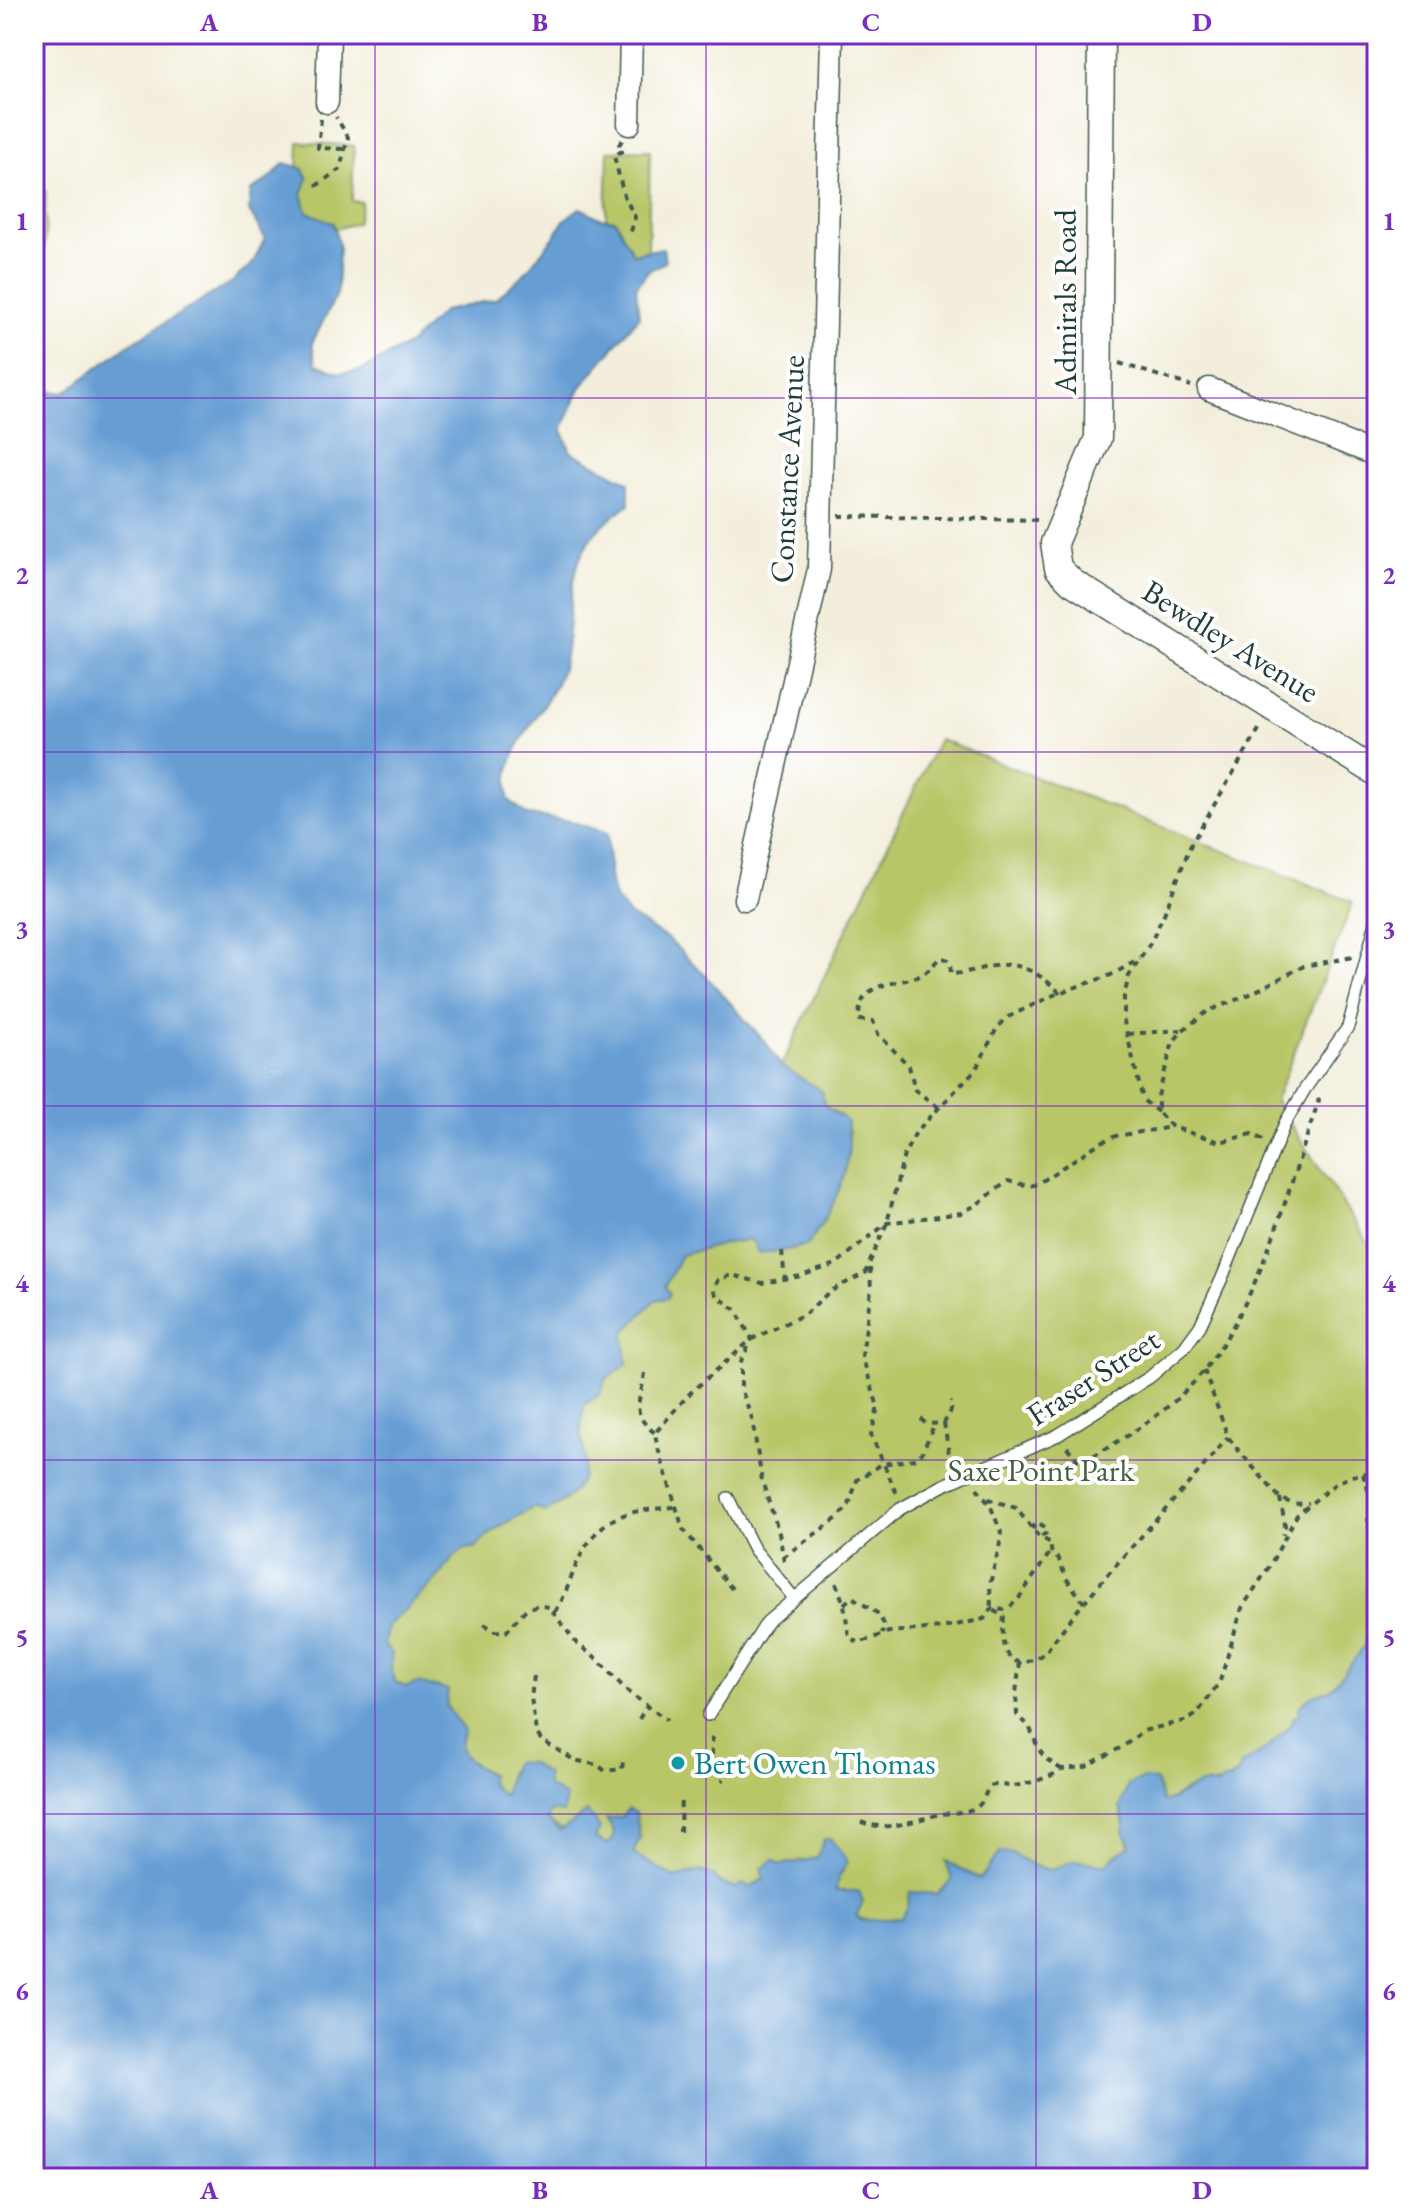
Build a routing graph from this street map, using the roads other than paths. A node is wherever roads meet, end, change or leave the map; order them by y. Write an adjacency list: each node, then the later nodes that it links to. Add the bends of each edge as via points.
1 (329, 34): 5 (street)
2 (631, 34): 6 (street)
3 (832, 34): 11 (street, Constance Avenue, via 819,569)
4 (1101, 34): 9 (street, Admirals Road, via 1098,438 1061,520)
5 (327, 102)
6 (629, 124)
7 (1209, 389): 8 (street)
8 (1377, 455)
9 (1055, 560): 10 (street, Bewdley Avenue, via 1072,582)
10 (1377, 773)
11 (745, 899)
12 (1377, 919): 14 (lane, Fraser Street, via 1348,1027 1305,1089 1275,1146 1222,1278 1184,1348 1150,1377 1058,1435 903,1506)
13 (728, 1498): 14 (lane, via 754,1549)
14 (794, 1598): 15 (lane, Fraser Street, via 767,1622)
15 (708, 1715)

